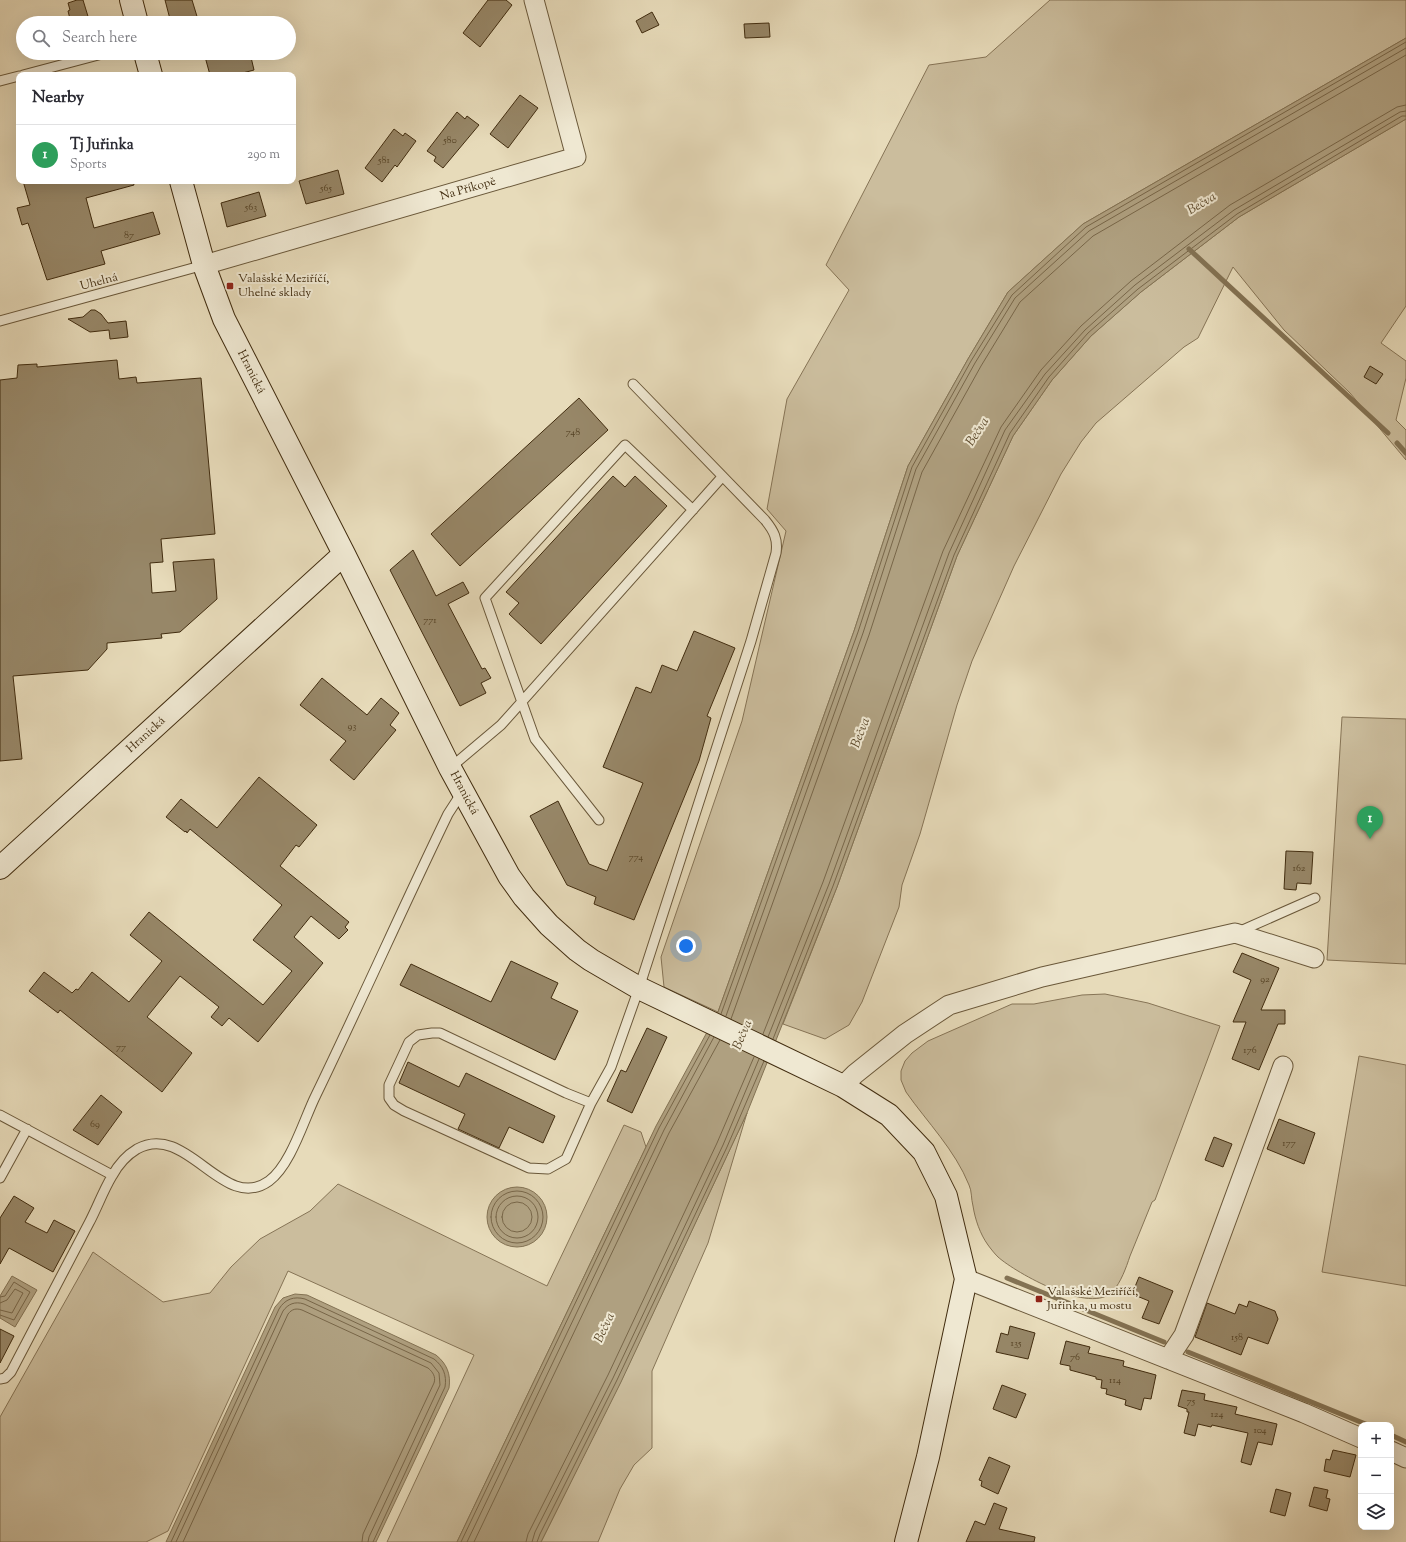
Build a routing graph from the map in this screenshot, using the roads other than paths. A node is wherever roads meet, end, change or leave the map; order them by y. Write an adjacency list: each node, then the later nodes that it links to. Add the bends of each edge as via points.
1 (131, 0): 3 (street)
2 (534, 0): 11 (street, Na Příkopě, via 576,158)
3 (135, 16)
4 (80, 60): 6 (lane)
5 (147, 60): 7 (street)
6 (34, 72)
7 (150, 72)
8 (16, 77): 9 (lane)
9 (0, 81)
10 (182, 184): 11 (street, Hranická)
11 (204, 265): 12 (lane, Uhelná); 16 (street, Hranická, via 224,319)
12 (0, 321)
13 (633, 384): 14 (lane)
14 (722, 477): 15 (lane); 25 (lane, via 774,531 777,537 776,553 751,640)
15 (693, 510): 17 (lane); 17 (lane, via 625,445 490,592 485,598)
16 (344, 554): 18 (street, Hranická); 21 (street, Hranická)
17 (521, 702): 18 (lane, via 501,725); 20 (lane, via 535,739)
18 (450, 768): 19 (street, Hranická)
19 (465, 794): 25 (street, Hranická, via 509,876 532,908 590,960); 31 (lane, via 459,797 448,814 278,1173 260,1186 240,1187 163,1143 145,1145 136,1150)
20 (600, 820)
21 (0, 868)
22 (1315, 898): 23 (lane)
23 (1235, 934): 24 (street); 27 (street, via 1042,976 949,1005 905,1034)
24 (1314, 958)
25 (639, 988): 27 (street, Hranická); 28 (lane, via 611,1067)
26 (1283, 1066): 34 (street, via 1184,1335)
27 (843, 1086): 33 (street, Hranická, via 889,1115 924,1152 946,1196)
28 (591, 1103): 28 (lane, via 566,1159 548,1169 529,1168 399,1108 389,1098 389,1085 409,1042 418,1035 440,1033)
29 (0, 1115): 30 (lane)
30 (27, 1129): 31 (lane); 32 (lane)
31 (112, 1175): 35 (lane, via 11,1372)
32 (0, 1178)
33 (966, 1279): 34 (street); 39 (street, via 928,1457)
34 (1168, 1359): 36 (street)
35 (0, 1379)
36 (1358, 1437)
37 (1394, 1452): 38 (street)
38 (1406, 1458)
39 (906, 1542)

